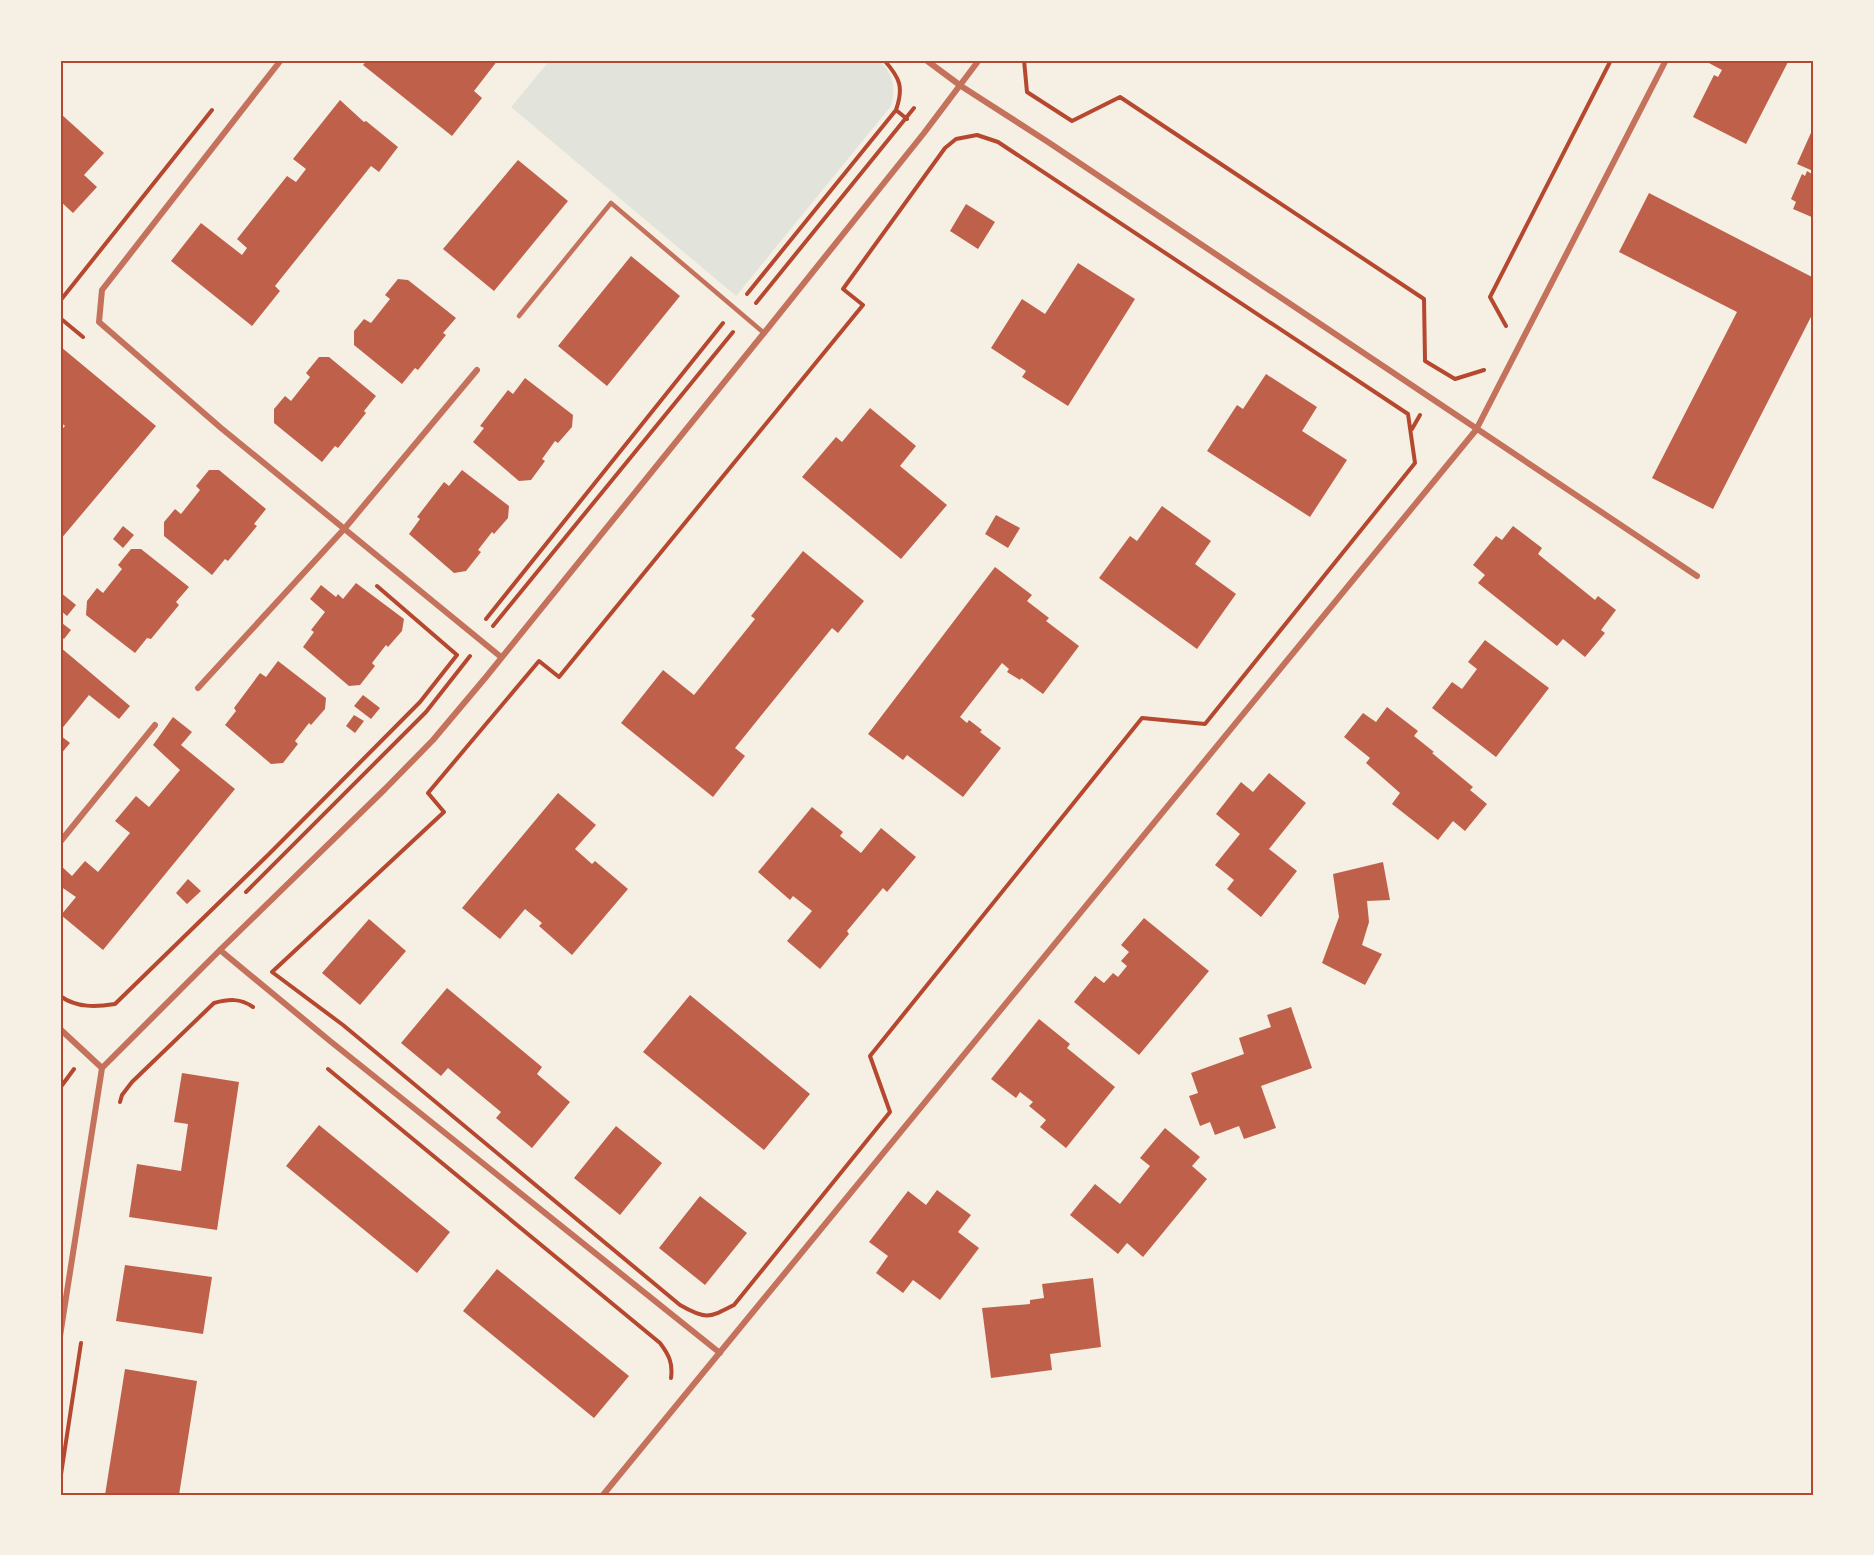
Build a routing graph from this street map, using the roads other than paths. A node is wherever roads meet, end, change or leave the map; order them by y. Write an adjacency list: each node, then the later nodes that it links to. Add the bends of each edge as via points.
1 (281, 60): 10 (street, via 102,290 99,322)
2 (926, 60): 5 (street)
3 (979, 60): 5 (street)
4 (1666, 60): 9 (street)
5 (961, 86): 7 (street); 9 (street)
6 (519, 316): 7 (lane, via 610,203)
7 (764, 333): 12 (street)
8 (477, 370): 10 (street)
9 (1476, 430): 11 (street); 20 (street)
10 (345, 528): 12 (street); 13 (street)
11 (1697, 576)
12 (501, 657): 16 (street, via 433,740)
13 (198, 688)
14 (155, 725): 15 (street)
15 (60, 842)
16 (220, 950): 18 (street); 20 (street)
17 (60, 1029): 18 (street)
18 (102, 1068): 19 (street)
19 (60, 1336)
20 (720, 1353): 21 (street)
21 (603, 1495)

